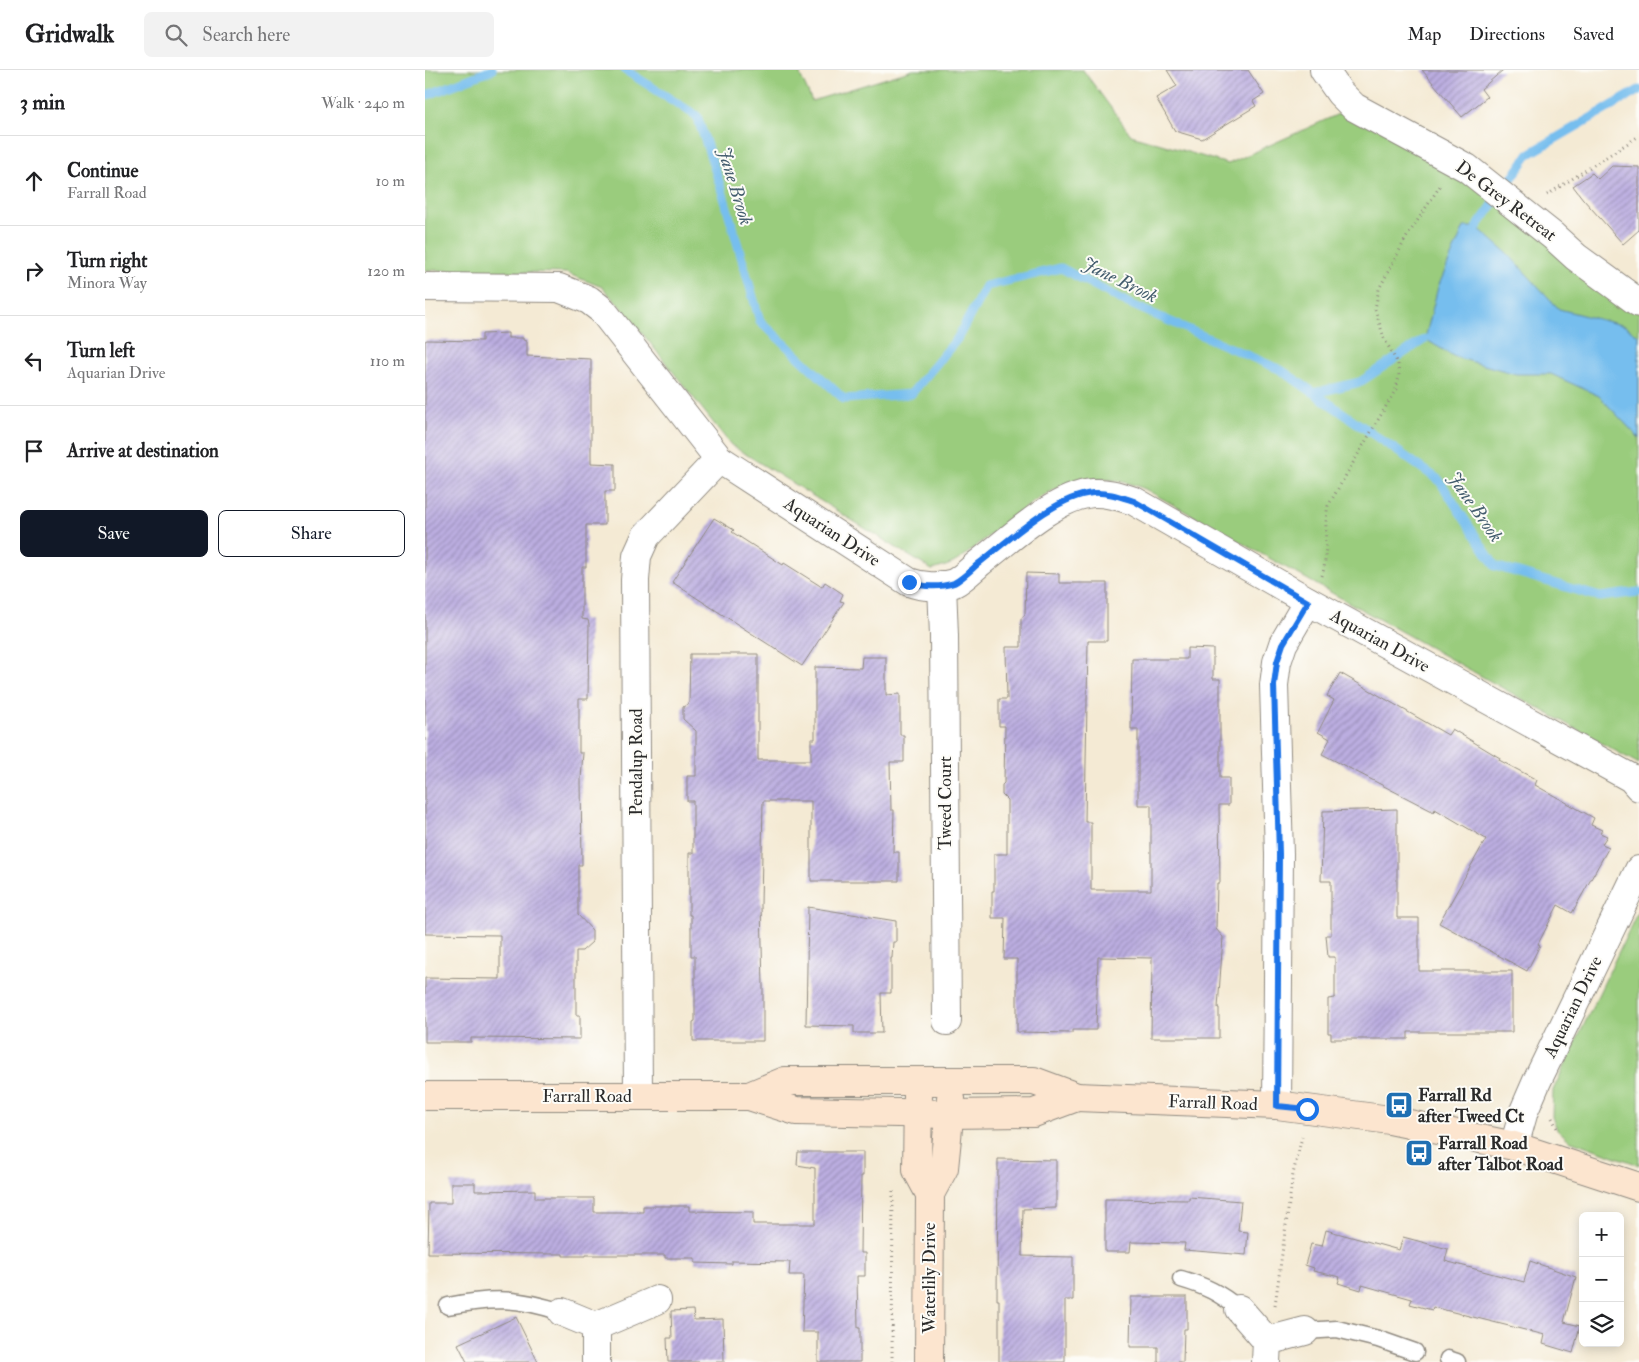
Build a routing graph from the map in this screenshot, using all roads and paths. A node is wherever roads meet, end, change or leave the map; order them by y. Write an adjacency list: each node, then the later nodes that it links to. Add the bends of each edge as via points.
1 (1324, 70): 4 (street, De Grey Retreat, via 1353,107 1467,168)
2 (1639, 136): 4 (path, via 1534,202)
3 (1442, 183): 9 (path, via 1406,238 1379,289 1375,309 1384,338 1398,364 1398,382 1392,399 1329,506 1325,520 1324,562)
4 (1518, 208): 6 (street, De Grey Retreat, via 1576,257)
5 (425, 287): 7 (street, Aquarian Drive, via 559,288 589,300 602,310)
6 (1639, 303)
7 (719, 459): 8 (street, Aquarian Drive, via 909,582 919,586); 16 (street, Pendalup Road, via 646,536 637,556)
8 (943, 585): 9 (street, Aquarian Drive, via 959,579 1053,506 1093,493 1134,501); 12 (street, Tweed Court)
9 (1314, 590): 10 (street, Aquarian Drive, via 1631,778); 19 (street, via 1283,644 1274,685 1279,854)
10 (1639, 786)
11 (1639, 870): 25 (street, Aquarian Drive, via 1537,1081)
12 (947, 1021)
13 (919, 1081): 14 (main road, Farrall Road); 17 (main road, Farrall Road, via 785,1081); 21 (main road, Waterlily Drive)
14 (953, 1081): 18 (main road, Farrall Road, via 1034,1081); 22 (main road, Waterlily Drive)
15 (425, 1096): 16 (main road, Farrall Road)
16 (638, 1096): 17 (main road, Farrall Road)
17 (749, 1096): 21 (main road, Farrall Road, via 796,1111)
18 (1077, 1097): 19 (main road, Farrall Road); 22 (main road, Farrall Road, via 1034,1113)
19 (1277, 1106): 25 (main road, Farrall Road, via 1390,1120)
20 (1551, 1110): 24 (path, via 1557,1129)
21 (917, 1113): 22 (main road, Farrall Road); 28 (main road, Waterlily Drive, via 917,1170)
22 (950, 1114): 28 (main road, Waterlily Drive, via 945,1168)
23 (1303, 1132): 36 (path, via 1293,1174 1276,1300)
24 (1563, 1134)
25 (1513, 1146): 27 (main road, Farrall Road)
26 (893, 1186): 39 (path)
27 (1639, 1187)
28 (930, 1194): 40 (main road, Waterlily Drive)
29 (1181, 1279): 32 (lane, via 1221,1295)
30 (657, 1300): 34 (street)
31 (448, 1306): 33 (lane, via 505,1299)
32 (1239, 1309): 36 (street)
33 (562, 1312): 34 (street)
34 (596, 1326): 38 (street)
35 (1305, 1331): 36 (street); 37 (lane, via 1337,1329)
36 (1265, 1346)
37 (1415, 1352)
38 (595, 1362)
39 (892, 1362)
40 (929, 1362)

